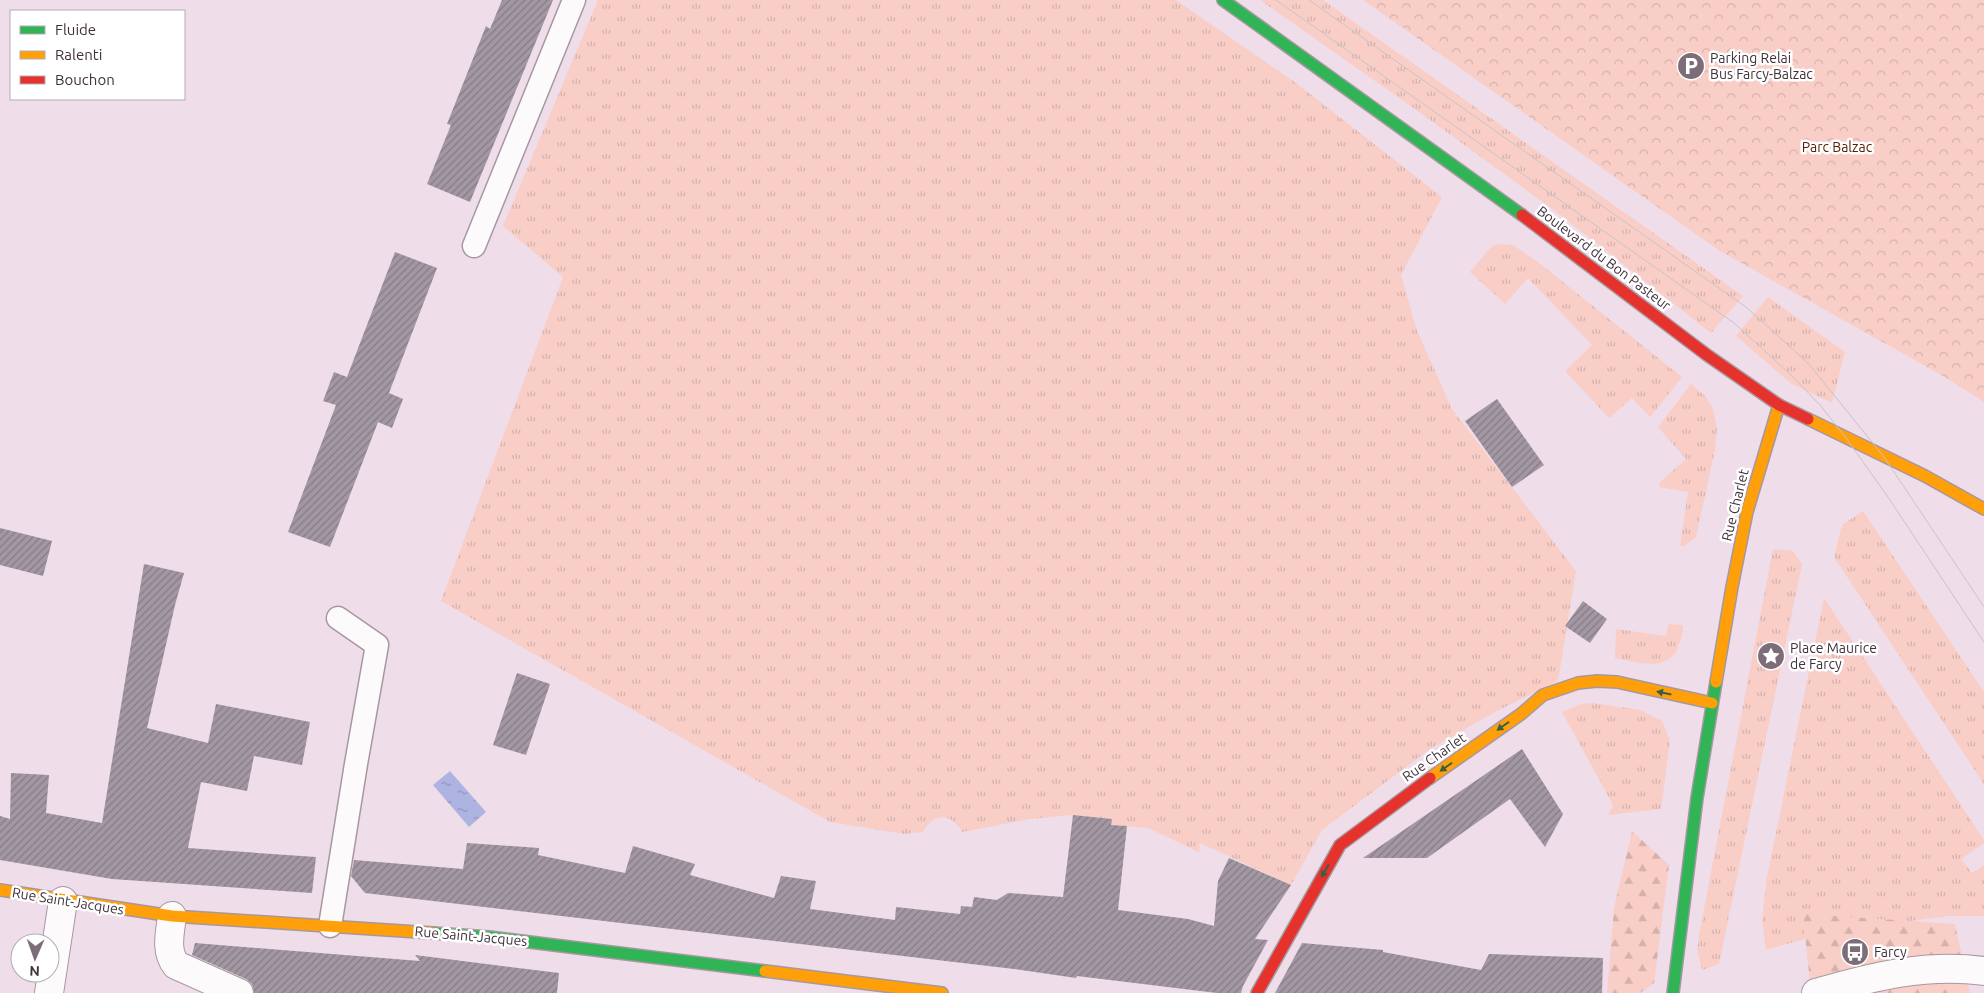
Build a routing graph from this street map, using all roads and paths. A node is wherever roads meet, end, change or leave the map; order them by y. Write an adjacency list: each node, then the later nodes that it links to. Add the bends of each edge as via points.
1 (574, 0): 3 (lane)
2 (1223, 0): 4 (street, Boulevard du Bon Pasteur, via 1485,187 1707,355)
3 (474, 246)
4 (1779, 405): 5 (street, Boulevard du Bon Pasteur, via 1925,476); 7 (street, Rue Charlet, via 1747,512)
5 (1984, 509)
6 (338, 618): 11 (lane, via 377,645)
7 (1712, 703): 16 (street, Rue Charlet, one-way to 16, via 1616,682 1597,681 1578,682 1544,695 1340,845); 17 (street, Rue Charlet)
8 (0, 890): 9 (street, Rue Saint-Jacques)
9 (63, 901): 10 (street, Rue Saint-Jacques); 13 (street)
10 (172, 916): 11 (street, Rue Saint-Jacques); 14 (street, via 169,951 176,965)
11 (330, 926): 15 (street, Rue Saint-Jacques, via 488,936)
12 (1984, 971): 18 (street, via 1916,970 1860,980)
13 (49, 993)
14 (239, 993)
15 (942, 993)
16 (1257, 993)
17 (1673, 993)
18 (1816, 993)

